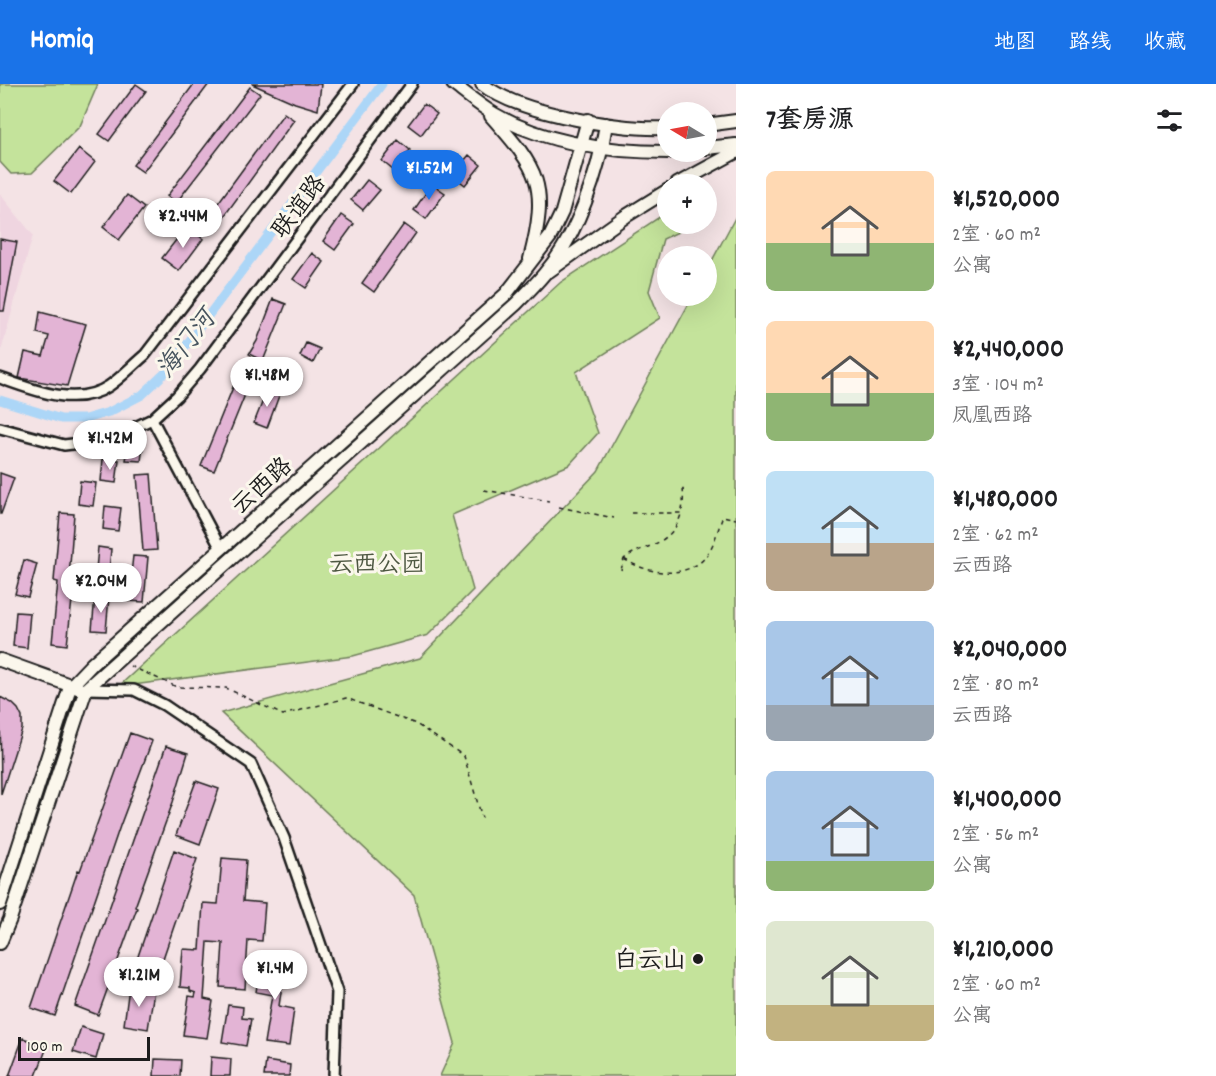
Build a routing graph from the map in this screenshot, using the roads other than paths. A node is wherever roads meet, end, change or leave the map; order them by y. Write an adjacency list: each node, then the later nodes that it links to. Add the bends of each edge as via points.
1 (353, 84): 21 (street, via 145,355 107,388 75,397 38,392)
2 (412, 84): 22 (street, 联谊路, via 200,369)
3 (453, 84): 5 (main road)
4 (482, 84): 6 (main road, via 502,98 528,107)
5 (482, 106): 11 (main road, via 522,127); 19 (main road, via 522,152 539,185)
6 (588, 120): 8 (main road); 11 (main road, 云西路)
7 (736, 121): 9 (main road)
8 (606, 124): 10 (main road); 14 (main road, 云西路)
9 (717, 124)
10 (657, 128)
11 (582, 145): 14 (main road); 19 (main road, 云西路, via 556,226)
12 (736, 145): 13 (main road)
13 (717, 147)
14 (603, 149): 15 (main road); 20 (main road, 云西路, via 573,230)
15 (657, 152)
16 (736, 152): 17 (main road)
17 (695, 174)
18 (657, 197): 20 (main road, 云西路)
19 (528, 264): 24 (main road, 云西路, via 506,294)
20 (546, 273): 27 (main road, 云西路)
21 (0, 378)
22 (152, 419): 23 (street, 联谊路, via 108,440 64,445); 24 (street)
23 (0, 428)
24 (221, 549): 26 (main road, 云西路)
25 (0, 660): 26 (main road)
26 (70, 687): 27 (main road); 28 (main road, 云西路)
27 (86, 689): 29 (main road, 云西路); 30 (street, via 134,690 164,705 251,764 284,838 337,992)
28 (0, 904)
29 (0, 943)
30 (334, 1076)

